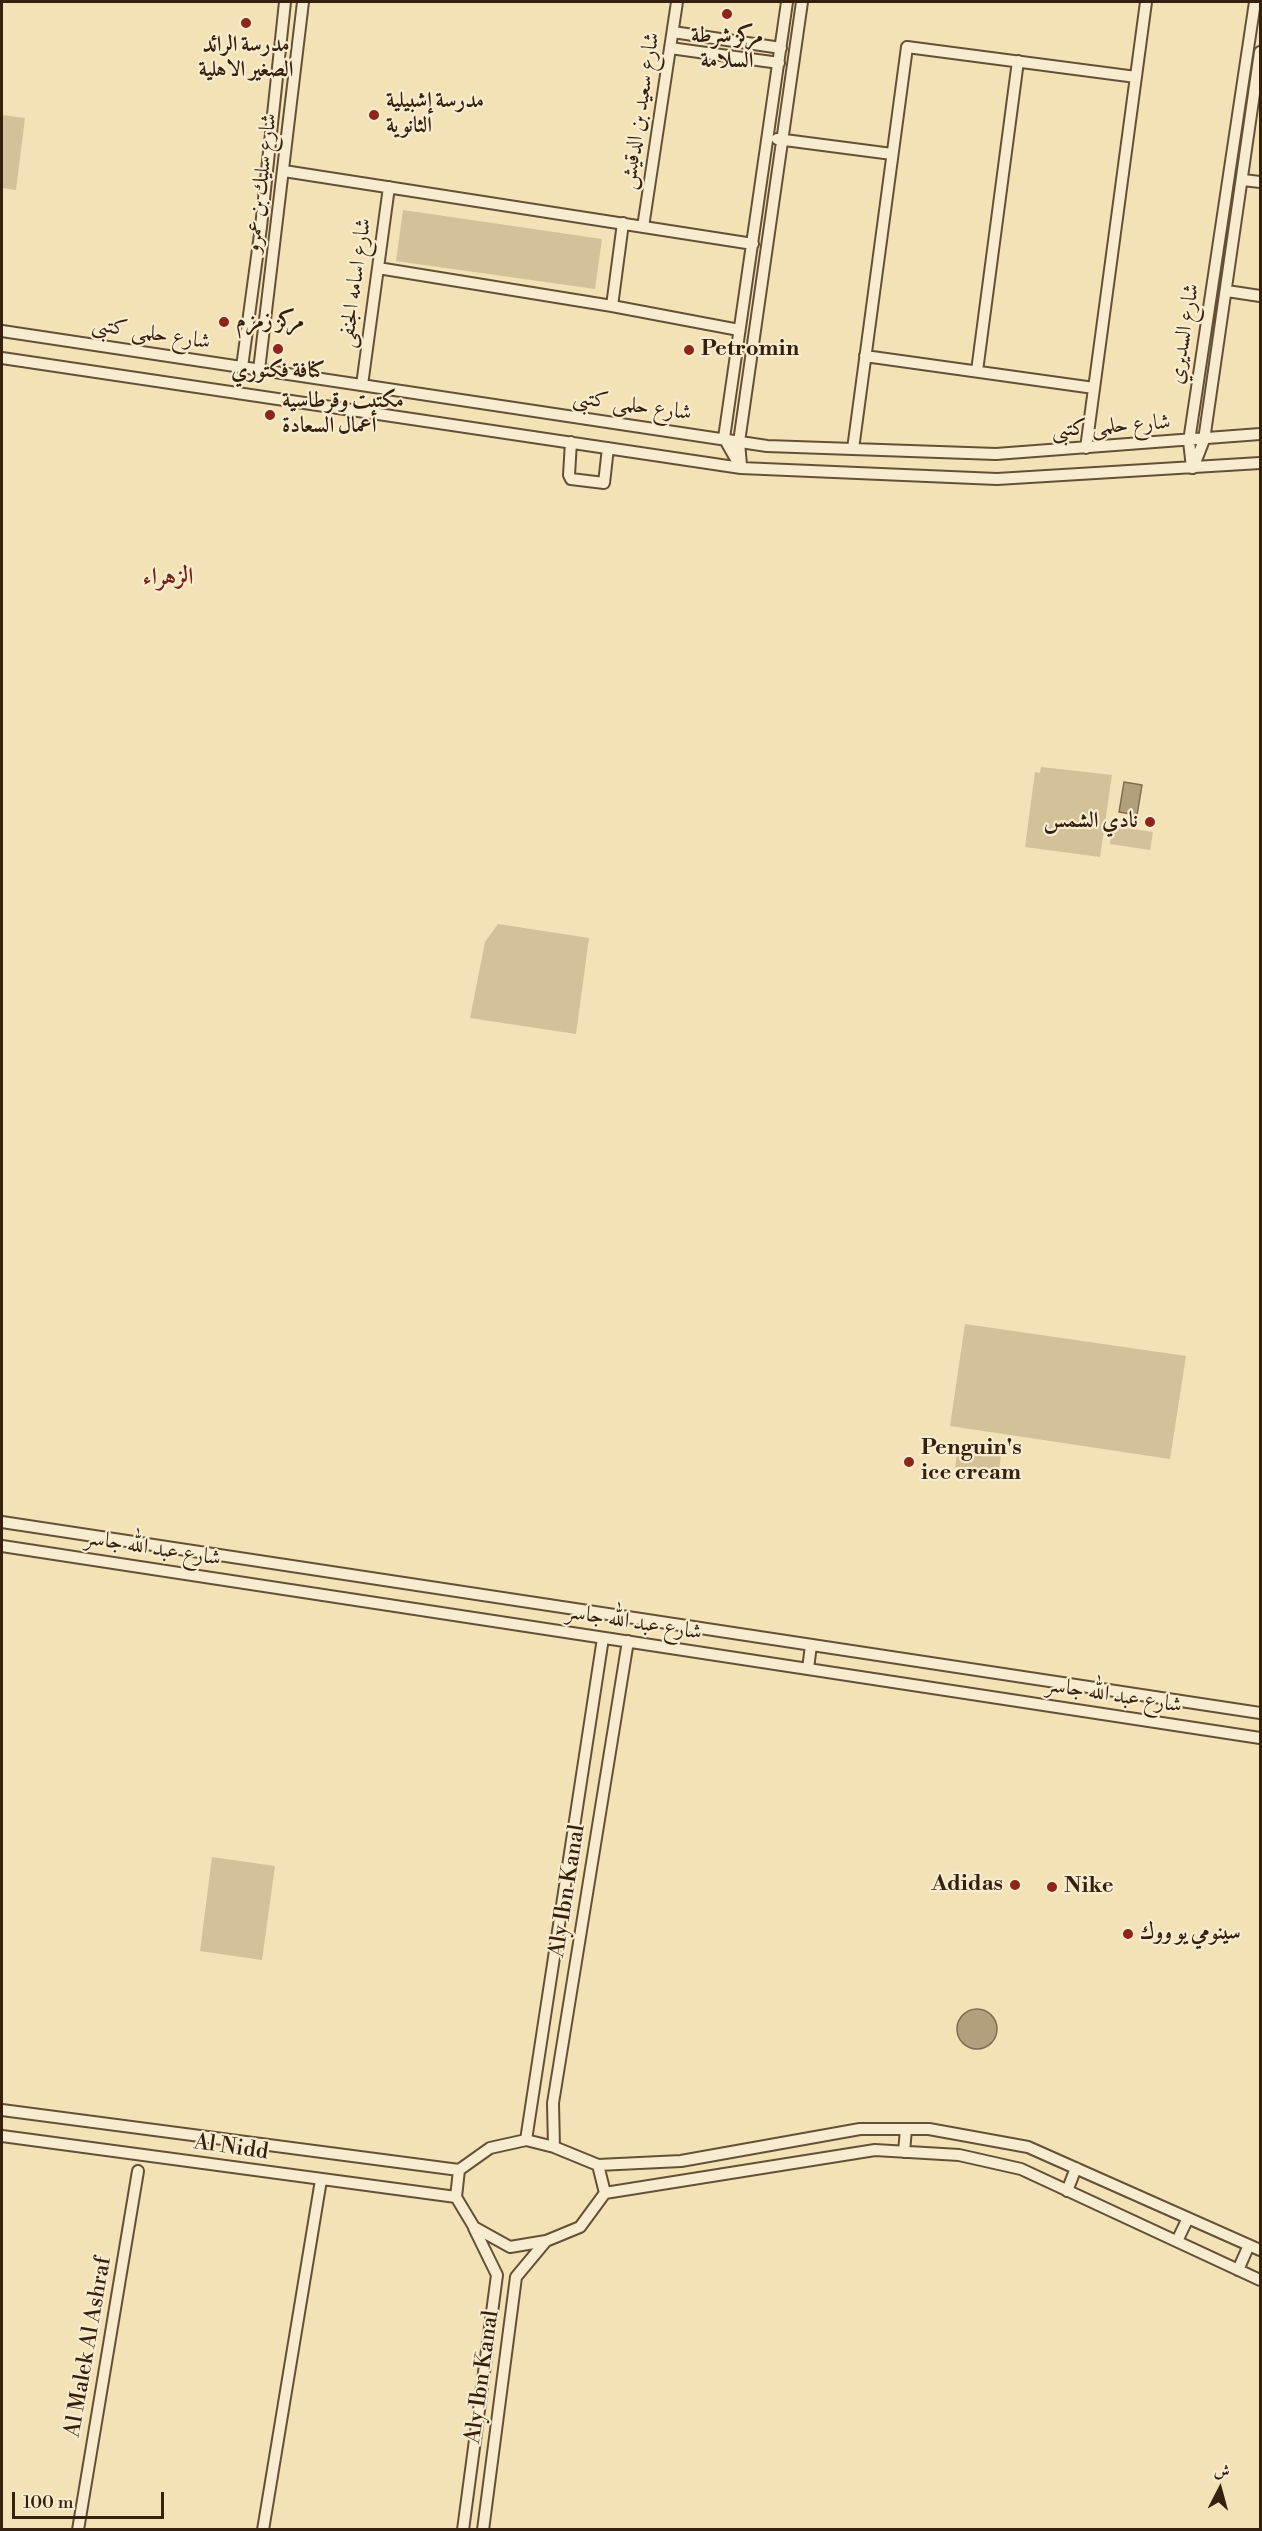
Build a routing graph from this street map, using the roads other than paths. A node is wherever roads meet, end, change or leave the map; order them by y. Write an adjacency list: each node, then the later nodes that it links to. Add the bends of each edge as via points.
1 (285, 2): 14 (street, شارع سليك بن عمرو)
2 (303, 2): 15 (street, شارع سليك بن عمرو)
3 (677, 2): 8 (street, شارع سعيد بن الدقيش)
4 (787, 2): 10 (street)
5 (802, 2): 20 (street)
6 (1146, 2): 16 (street)
7 (1255, 2): 45 (street, شارع السديري)
8 (673, 32): 9 (street, شارع سعيد بن الدقيش); 10 (street)
9 (670, 48): 13 (street); 27 (street, شارع سعيد بن الدقيش)
10 (781, 48): 13 (street)
11 (1260, 52): 23 (street, شارع السديري)
12 (1018, 61): 16 (street); 21 (street, via 907,46); 39 (street)
13 (779, 63): 19 (street)
14 (279, 69): 15 (street, via 288,77); 17 (street, شارع سليك بن عمرو)
15 (296, 70): 18 (street, شارع سليك بن عمرو)
16 (1136, 76): 41 (street)
17 (274, 116): 18 (street, via 286,113); 37 (street, شارع سليك بن عمرو)
18 (290, 120): 22 (street, شارع سليك بن عمرو)
19 (768, 138): 20 (street); 28 (street)
20 (782, 140): 21 (street); 47 (street)
21 (892, 154): 35 (street)
22 (284, 171): 25 (street); 38 (street, شارع سليك بن عمرو)
23 (1243, 180): 24 (street); 30 (street, شارع السديري)
24 (1260, 182)
25 (389, 187): 26 (street); 29 (street, شارع اسامه الجنفى)
26 (623, 224): 27 (street); 32 (street)
27 (643, 226): 28 (street)
28 (753, 244): 33 (street)
29 (378, 268): 32 (street); 40 (street, شارع اسامه الجنفى)
30 (1227, 291): 31 (street); 44 (street, شارع السديري)
31 (1260, 296)
32 (612, 306): 33 (street)
33 (739, 330): 43 (street)
34 (2, 331): 37 (street, شارع حلمى كتبى)
35 (866, 356): 39 (street); 50 (street)
36 (2, 358): 46 (street, شارع حلمى كتبى)
37 (242, 367): 38 (street, شارع حلمى كتبى)
38 (260, 370): 40 (street, شارع حلمى كتبى)
39 (977, 371): 41 (street)
40 (362, 385): 43 (street, شارع حلمى كتبى)
41 (1094, 388): 49 (street)
42 (1260, 434): 44 (street, شارع حلمى كتبى)
43 (724, 438): 47 (street, شارع حلمى كتبى); 52 (street)
44 (1204, 440): 45 (street, شارع حلمى كتبى); 53 (street, شارع السديري)
45 (1189, 441): 49 (street, شارع حلمى كتبى); 53 (street, شارع السديري)
46 (571, 442): 48 (street, شارع حلمى كتبى); 48 (street, via 571,479 604,483)
47 (739, 442): 50 (street, شارع حلمى كتبى); 52 (street)
48 (608, 448): 52 (street, شارع حلمى كتبى)
49 (1086, 448): 50 (street, شارع حلمى كتبى, via 996,454)
50 (853, 449)
51 (1260, 463): 53 (street, شارع حلمى كتبى)
52 (741, 468): 53 (street, شارع حلمى كتبى, via 997,479)
53 (1192, 468)
54 (2, 1522): 58 (street, شارع عبد الله جاسر)
55 (2, 1546): 56 (street, شارع عبد الله جاسر)
56 (603, 1638): 57 (street, شارع عبد الله جاسر); 67 (street)
57 (628, 1641): 59 (street, شارع عبد الله جاسر); 68 (street, Aly Ibn Kanal, via 553,2103)
58 (811, 1645): 59 (street); 60 (street, شارع عبد الله جاسر)
59 (808, 1669): 61 (street, شارع عبد الله جاسر)
60 (1260, 1713)
61 (1260, 1738)
62 (2, 2110): 75 (street)
63 (906, 2129): 65 (street); 66 (street, via 860,2129); 69 (street)
64 (2, 2136): 78 (street, Al Nidd)
65 (977, 2138): 71 (street); 74 (street, via 1028,2147)
66 (806, 2139): 70 (street); 72 (street)
67 (526, 2140): 68 (street); 75 (street, via 490,2148)
68 (554, 2147): 73 (street)
69 (904, 2152): 71 (street); 72 (street, via 875,2150)
70 (694, 2158): 73 (street); 77 (street)
71 (974, 2159): 79 (street, via 1021,2169)
72 (809, 2161): 77 (street)
73 (598, 2165): 80 (street)
74 (1076, 2168): 79 (street); 82 (street)
75 (459, 2170): 81 (street)
76 (138, 2171): 92 (street, Al Malek Al Ashraf)
77 (697, 2179): 80 (street)
78 (321, 2180): 81 (street, Al Nidd); 93 (street)
79 (1067, 2190): 85 (street)
80 (605, 2193): 84 (street, via 580,2227)
81 (456, 2197): 83 (street)
82 (1188, 2218): 85 (street); 86 (street)
83 (474, 2228): 84 (street, via 510,2247); 90 (street, via 497,2275)
84 (546, 2241): 91 (street, Aly Ibn Kanal, via 516,2277)
85 (1177, 2241): 88 (street)
86 (1249, 2245): 87 (street); 88 (street)
87 (1260, 2250)
88 (1238, 2270): 89 (street)
89 (1260, 2280)
90 (478, 2415): 91 (street); 94 (street)
91 (497, 2420): 95 (street, Aly Ibn Kanal)
92 (78, 2529)
93 (263, 2529)
94 (463, 2529)
95 (483, 2529)

